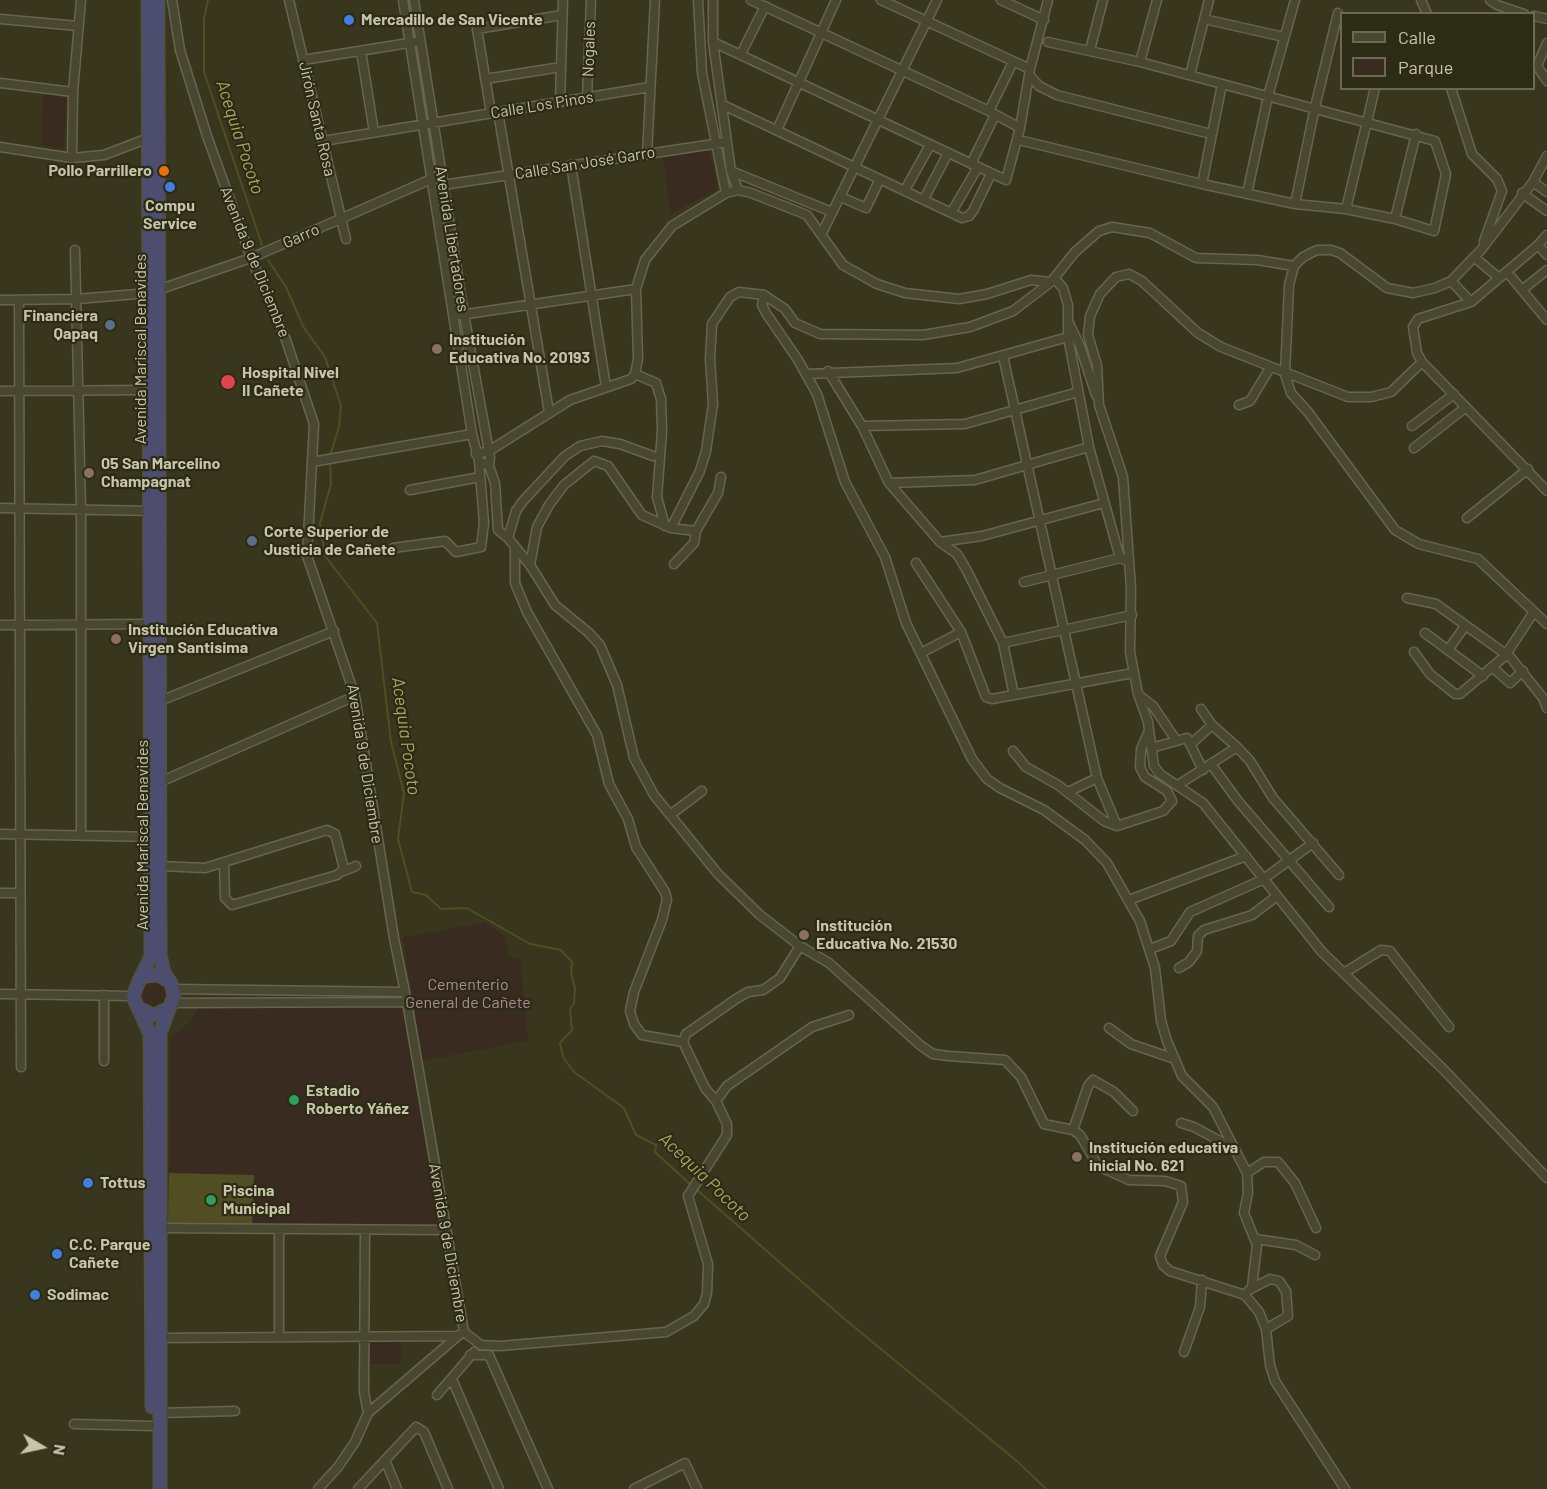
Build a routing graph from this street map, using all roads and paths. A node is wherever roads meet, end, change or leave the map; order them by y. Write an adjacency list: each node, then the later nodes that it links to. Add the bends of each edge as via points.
1 (81, 0): 32 (street)
2 (148, 0): 75 (highway, Avenida Mariscal Benavides)
3 (158, 0): 75 (highway, Avenida Mariscal Benavides)
4 (172, 0): 122 (street, Avenida 9 de Diciembre, via 188,80)
5 (289, 0): 43 (street, Jirón Santa Rosa)
6 (404, 0): 38 (street, Avenida Libertadores)
7 (414, 0): 35 (street, Avenida Libertadores)
8 (563, 0): 27 (street)
9 (591, 0): 60 (street, Nogales)
10 (655, 0): 55 (street)
11 (698, 0): 79 (street, via 699,50)
12 (713, 0): 36 (street)
13 (751, 0): 24 (street)
14 (836, 0): 33 (street)
15 (881, 0): 31 (street)
16 (937, 0): 31 (street)
17 (1001, 0): 30 (street)
18 (1048, 0): 30 (street)
19 (1103, 0): 41 (street)
20 (1157, 0): 45 (street)
21 (1209, 0): 29 (street)
22 (1295, 0): 34 (street)
23 (1490, 0): 25 (street)
24 (765, 6): 33 (street); 42 (street)
25 (1518, 12)
26 (1338, 13): 63 (street)
27 (562, 15): 46 (street); 50 (street, via 477,29)
28 (0, 19): 32 (street)
29 (1204, 19): 34 (street); 49 (street)
30 (1044, 20): 48 (street)
31 (926, 21): 44 (street); 47 (street)
32 (78, 26): 58 (street)
33 (821, 32): 47 (street); 52 (street)
34 (1284, 37): 59 (street)
35 (421, 42): 38 (street); 67 (street, Avenida Libertadores)
36 (714, 42): 42 (street); 62 (street)
37 (1048, 42): 41 (street)
38 (411, 43): 40 (street); 69 (street, Avenida Libertadores)
39 (1547, 43): 51 (street, via 1537,66)
40 (361, 51): 43 (street); 72 (street)
41 (1090, 51): 45 (street)
42 (741, 54): 52 (street)
43 (303, 60): 76 (street, Jirón Santa Rosa)
44 (1014, 62): 48 (street); 65 (street)
45 (1140, 62): 49 (street)
46 (561, 67): 50 (street); 61 (street)
47 (902, 70): 65 (street); 66 (street)
48 (1030, 73): 70 (street); 73 (street, via 1039,86 1057,95)
49 (1190, 75): 54 (street)
50 (485, 80): 64 (street)
51 (1547, 81)
52 (798, 82): 66 (street); 71 (street)
53 (0, 84): 58 (street)
54 (1222, 84): 59 (street); 73 (street)
55 (650, 87): 60 (street, Calle Los Pinos); 83 (street)
56 (1374, 90): 68 (street)
57 (1452, 90): 106 (street, via 1472,154 1500,184)
58 (73, 92): 85 (street)
59 (1268, 96): 63 (street); 102 (street)
60 (587, 98): 61 (street, Calle Los Pinos)
61 (560, 102): 64 (street, Calle Los Pinos)
62 (723, 105): 71 (street); 78 (street)
63 (1314, 106): 68 (street); 105 (street)
64 (495, 112): 67 (street, Calle Los Pinos); 91 (street)
65 (992, 113): 70 (street); 87 (street)
66 (877, 119): 80 (street); 88 (street)
67 (434, 122): 69 (street, Calle Los Pinos); 94 (street, Avenida Libertadores)
68 (1365, 122): 74 (street); 107 (street)
69 (423, 124): 72 (street, Calle Los Pinos); 92 (street, Avenida Libertadores)
70 (1020, 128): 90 (street, via 1006,180)
71 (777, 130): 88 (street)
72 (374, 132): 76 (street, Calle Los Pinos)
73 (1211, 134): 96 (street)
74 (1416, 134): 113 (street); 113 (street, via 1435,141 1446,174 1434,231)
75 (152, 137): 85 (street, via 104,155); 131 (highway, Avenida Mariscal Benavides)
76 (323, 141): 112 (street, Jirón Santa Rosa)
77 (1023, 141): 96 (street)
78 (727, 142): 79 (street, Calle San José Garro); 89 (street)
79 (714, 145): 83 (street, Calle San José Garro); 100 (street)
80 (930, 145): 82 (street); 98 (street)
81 (0, 147): 85 (street)
82 (948, 153): 87 (street); 104 (street)
83 (646, 154): 86 (street, Calle San José Garro)
84 (1547, 156): 95 (street)
85 (72, 158)
86 (571, 165): 91 (street, Calle San José Garro); 132 (street)
87 (974, 166): 90 (street); 110 (street)
88 (854, 167): 93 (street); 103 (street)
89 (731, 171): 97 (street); 109 (street)
90 (991, 174): 110 (street, via 969,216 962,218)
91 (509, 175): 94 (street, Calle San José Garro); 138 (street)
92 (432, 178): 94 (street, Garro); 112 (street, Garro); 140 (street, Avenida Libertadores)
93 (880, 179): 98 (street); 103 (street, via 866,208)
94 (443, 180): 139 (street, Avenida Libertadores)
95 (1533, 182): 99 (street); 101 (street)
96 (1202, 184): 102 (street)
97 (738, 190): 100 (street); 114 (street, via 807,215)
98 (905, 190): 104 (street)
99 (1547, 192)
100 (726, 193): 129 (street, via 685,216 660,238 645,261)
101 (1522, 193): 108 (street); 111 (street)
102 (1247, 194): 105 (street)
103 (841, 197): 109 (street)
104 (924, 198): 110 (street)
105 (1295, 204): 107 (street)
106 (1497, 207): 111 (street); 119 (street)
107 (1346, 209): 113 (street)
108 (1547, 211)
109 (832, 212): 114 (street)
110 (951, 213)
111 (1508, 214): 119 (street)
112 (341, 218): 116 (street, Jirón Santa Rosa); 122 (street, Garro)
113 (1395, 219)
114 (822, 233): 127 (street, via 843,265 877,284 905,293 960,299 1031,280)
115 (1547, 235): 117 (street)
116 (346, 239)
117 (1538, 245): 120 (street); 125 (street)
118 (75, 250): 134 (street)
119 (1480, 250): 121 (street)
120 (1547, 255)
121 (1474, 257): 126 (street); 128 (street)
122 (251, 258): 131 (street, Garro); 171 (street, Avenida 9 de Diciembre, via 286,340 312,418)
123 (1294, 266): 127 (street, via 1196,258 1150,232 1112,227 1099,231 1075,252); 128 (street, via 1303,256 1331,250 1387,288 1400,292 1413,293); 150 (street, via 1289,285)
124 (1547, 270): 130 (street)
125 (1507, 272): 126 (street); 130 (street)
126 (1499, 278): 137 (street)
127 (1052, 280): 133 (street, via 1013,311 970,327 923,334 820,334 795,323 785,309); 142 (street, via 1063,288)
128 (1451, 281): 137 (street)
129 (636, 289): 132 (street); 148 (street)
130 (1522, 290): 141 (street)
131 (153, 291): 134 (street, Garro); 153 (highway, Avenida Mariscal Benavides)
132 (592, 295): 138 (street); 151 (street)
133 (764, 295): 149 (street, via 766,313); 187 (street, via 739,292 730,297 712,324 713,404 706,451 700,471)
134 (76, 299): 136 (street, Garro); 152 (street)
135 (0, 300): 136 (street, Garro)
136 (19, 300): 155 (street)
137 (1471, 303): 145 (street, via 1415,322 1414,341)
138 (531, 305): 139 (street); 162 (street)
139 (464, 314): 140 (street); 168 (street, Avenida Libertadores)
140 (454, 316): 165 (street, Avenida Libertadores)
141 (1547, 320)
142 (1069, 322): 143 (street); 158 (street)
143 (1068, 338): 144 (street); 156 (street)
144 (1003, 356): 147 (street, via 938,371); 161 (street)
145 (1422, 362): 150 (street, via 1392,392 1371,397 1348,397); 157 (street)
146 (1270, 368): 150 (street); 158 (street, via 1207,339 1136,276 1123,274 1107,284 1090,316 1088,335 1097,365); 159 (street, via 1250,400)
147 (828, 371): 149 (street); 163 (street)
148 (635, 374): 151 (street); 187 (street, via 656,383 662,399 657,497)
149 (806, 374): 216 (street, via 817,394 845,482 885,557 906,623)
150 (1285, 374): 201 (street, via 1291,393 1395,530 1419,544 1478,559)
151 (606, 387): 162 (street)
152 (79, 390): 153 (street); 155 (street); 183 (street)
153 (153, 390): 184 (highway, Avenida Mariscal Benavides)
154 (0, 391): 155 (street)
155 (20, 391): 182 (street)
156 (1078, 392): 161 (street); 166 (street)
157 (1454, 394): 160 (street); 164 (street)
158 (1100, 405): 194 (street, via 1123,477)
159 (1239, 405)
160 (1466, 406): 167 (street); 174 (street)
161 (1015, 410): 163 (street, via 965,424); 172 (street)
162 (549, 412): 168 (street)
163 (862, 426): 177 (street)
164 (1412, 426)
165 (472, 434): 170 (street, Avenida Libertadores); 171 (street)
166 (1089, 447): 172 (street); 180 (street)
167 (1414, 448)
168 (489, 451): 170 (street); 173 (street, Avenida Libertadores)
169 (653, 456): 189 (street, via 602,441 579,446 523,501)
170 (477, 457): 173 (street); 175 (street, Avenida Libertadores)
171 (312, 462): 210 (street, Avenida 9 de Diciembre, via 308,556)
172 (1028, 465): 177 (street, via 975,480); 186 (street)
173 (489, 466): 189 (street, Avenida Libertadores, via 495,483 498,530)
174 (1528, 469): 179 (street); 185 (street)
175 (480, 477): 178 (street); 191 (street, Avenida Libertadores, via 484,523 481,548 456,552 445,540)
176 (721, 477): 188 (street, via 718,493)
177 (889, 483): 190 (street)
178 (410, 490)
179 (1547, 491)
180 (1104, 503): 186 (street); 193 (street)
181 (0, 508): 182 (street)
182 (21, 508): 183 (street); 203 (street)
183 (81, 509): 184 (street); 207 (street)
184 (154, 511): 204 (highway, Avenida Mariscal Benavides)
185 (1467, 518)
186 (1041, 521): 190 (street); 198 (street)
187 (668, 527): 188 (street); 197 (street, via 642,515 608,466 594,461 564,484 549,505 537,527)
188 (696, 531): 196 (street, via 694,543)
189 (508, 537): 192 (street)
190 (940, 542): 213 (street, via 957,554)
191 (393, 548)
192 (515, 548): 197 (street); 280 (street, via 515,583 527,612 597,735 609,784 628,819 636,847 667,899 634,992 630,1011 634,1024 642,1035)
193 (1120, 558): 194 (street); 198 (street)
194 (1129, 562): 202 (street)
195 (916, 563): 211 (street)
196 (675, 564)
197 (530, 565): 243 (street, via 555,605 600,645 617,685 634,758)
198 (1053, 575): 199 (street); 209 (street)
199 (1024, 582)
200 (1407, 598): 208 (street, via 1436,604)
201 (1533, 613): 205 (street); 217 (street)
202 (1132, 615): 209 (street); 220 (street)
203 (21, 624): 206 (street); 207 (street); 246 (street)
204 (155, 624): 207 (street); 226 (highway, Avenida Mariscal Benavides); 248 (highway, Avenida Mariscal Benavides)
205 (1547, 624)
206 (0, 625)
207 (82, 625): 247 (street)
208 (1465, 626): 214 (street); 217 (street)
209 (1065, 630): 213 (street); 222 (street)
210 (334, 631): 225 (street, Avenida 9 de Diciembre); 226 (street)
211 (961, 632): 216 (street); 223 (street, via 986,697)
212 (1425, 633): 214 (street)
213 (1003, 643): 223 (street)
214 (1448, 650): 221 (street)
215 (1414, 652): 221 (street, via 1430,674 1455,694)
216 (921, 653): 261 (street, via 972,759 987,779 1065,824 1107,863)
217 (1505, 656): 218 (street); 219 (street)
218 (1492, 667): 219 (street, via 1510,683); 221 (street)
219 (1523, 671): 227 (street)
220 (1133, 673): 222 (street); 224 (street)
221 (1483, 676)
222 (1077, 684): 223 (street); 238 (street)
223 (1014, 694)
224 (1138, 694): 230 (street); 231 (street, via 1153,706)
225 (356, 696): 239 (street); 269 (street, Avenida 9 de Diciembre)
226 (160, 701): 239 (highway, Avenida Mariscal Benavides)
227 (1547, 708)
228 (1201, 709): 229 (street)
229 (1212, 725): 232 (street); 233 (street)
230 (1148, 734): 234 (street); 244 (street, via 1141,749 1140,767 1145,777 1167,791 1172,801 1163,811)
231 (1176, 740): 232 (street, via 1185,738); 234 (street)
232 (1191, 744): 237 (street)
233 (1237, 747): 236 (street); 249 (street, via 1267,790)
234 (1151, 748): 240 (street, via 1154,766)
235 (1013, 751): 242 (street, via 1026,767)
236 (1211, 764): 237 (street); 251 (street)
237 (1203, 770): 240 (street)
238 (1097, 778): 242 (street); 244 (street)
239 (160, 782): 248 (highway, Avenida Mariscal Benavides)
240 (1178, 785): 250 (street, via 1203,803)
241 (702, 791): 243 (street)
242 (1068, 792): 244 (street, via 1104,821)
243 (670, 815): 263 (street, via 718,874 759,915)
244 (1117, 826)
245 (0, 834): 246 (street)
246 (20, 835): 247 (street); 259 (street)
247 (81, 836): 248 (street)
248 (155, 838): 253 (highway, Avenida Mariscal Benavides); 267 (highway, Avenida Mariscal Benavides, via 151,956)
249 (1314, 843): 251 (street); 256 (street)
250 (1246, 856): 257 (street); 261 (street)
251 (1291, 860): 257 (street); 262 (street)
252 (224, 863): 253 (street, via 205,868); 255 (street, via 327,830 335,834); 255 (street, via 225,898 232,905)
253 (160, 866): 268 (highway, Avenida Mariscal Benavides, via 160,955 164,974)
254 (356, 866): 255 (street)
255 (344, 871)
256 (1339, 875)
257 (1262, 880): 260 (street); 264 (street, via 1190,912 1171,941)
258 (0, 892): 259 (street)
259 (20, 893): 271 (street)
260 (1277, 896): 265 (street, via 1252,915 1204,930 1198,936 1197,951); 266 (street)
261 (1129, 900): 264 (street)
262 (1329, 907)
263 (800, 946): 280 (street, via 780,978 764,990 748,992 691,1028); 287 (street, via 829,963 933,1053 1005,1060 1022,1077 1044,1124)
264 (1150, 950): 281 (street, via 1161,1021)
265 (1179, 968)
266 (1344, 973): 279 (street, via 1381,950 1390,951); 290 (street)
267 (139, 981): 268 (highway, via 145,976 159,975); 273 (highway)
268 (172, 986): 269 (street); 275 (highway)
269 (405, 992): 274 (street, Avenida 9 de Diciembre)
270 (0, 994): 271 (street)
271 (21, 994): 272 (street); 283 (street)
272 (104, 995): 273 (street); 282 (street)
273 (133, 996): 276 (highway)
274 (407, 1002): 275 (street); 295 (street, Avenida 9 de Diciembre)
275 (171, 1006): 276 (highway, via 154,1016); 291 (highway, via 160,1033)
276 (138, 1008): 291 (highway, via 150,1034)
277 (849, 1015): 284 (street, via 812,1027 728,1086)
278 (1109, 1028): 281 (street, via 1131,1044)
279 (1449, 1028)
280 (683, 1042): 284 (street, via 705,1088)
281 (1175, 1059): 288 (street, via 1182,1076 1214,1107)
282 (104, 1061)
283 (21, 1067)
284 (716, 1101): 306 (street, via 727,1124 727,1135 688,1196 708,1264 707,1293 694,1316 666,1332)
285 (1133, 1111): 287 (street, via 1114,1092 1093,1080)
286 (1181, 1123): 288 (street)
287 (1073, 1130): 298 (street, via 1098,1166 1129,1180 1181,1186 1183,1202 1160,1256 1170,1271)
288 (1233, 1148): 289 (street)
289 (1247, 1173): 292 (street, via 1264,1162 1278,1162 1295,1183); 296 (street, via 1244,1214)
290 (1547, 1178)
291 (156, 1228): 293 (street); 305 (highway)
292 (1316, 1228)
293 (279, 1229): 294 (street); 304 (street)
294 (365, 1230): 295 (street); 303 (street)
295 (445, 1230): 302 (street, Avenida 9 de Diciembre)
296 (1256, 1239): 297 (street, via 1296,1245); 299 (street)
297 (1315, 1255)
298 (1202, 1280): 300 (street); 307 (street, via 1200,1307)
299 (1252, 1287): 300 (street); 301 (street, via 1270,1279 1279,1281 1286,1291 1288,1316)
300 (1245, 1295): 301 (street)
301 (1266, 1329): 327 (street, via 1275,1381)
302 (460, 1334): 303 (street); 306 (street, Avenida 9 de Diciembre); 313 (street)
303 (363, 1335): 304 (street); 313 (street)
304 (279, 1336): 305 (street)
305 (156, 1338): 312 (highway); 315 (highway)
306 (481, 1345): 308 (street)
307 (1184, 1352)
308 (470, 1355): 309 (street); 324 (street, via 489,1355)
309 (452, 1379): 310 (street); 323 (street)
310 (437, 1395)
311 (235, 1411): 312 (street)
312 (159, 1413): 318 (highway)
313 (368, 1413): 319 (street, via 344,1459)
314 (74, 1424): 315 (street)
315 (152, 1426): 317 (highway)
316 (386, 1460): 320 (street); 321 (street); 322 (street, via 412,1429 420,1427)
317 (152, 1489)
318 (160, 1489)
319 (318, 1489)
320 (358, 1489)
321 (396, 1489)
322 (448, 1489)
323 (499, 1489)
324 (548, 1489)
325 (634, 1489): 326 (street, via 685,1463)
326 (697, 1489)
327 (1345, 1489)

